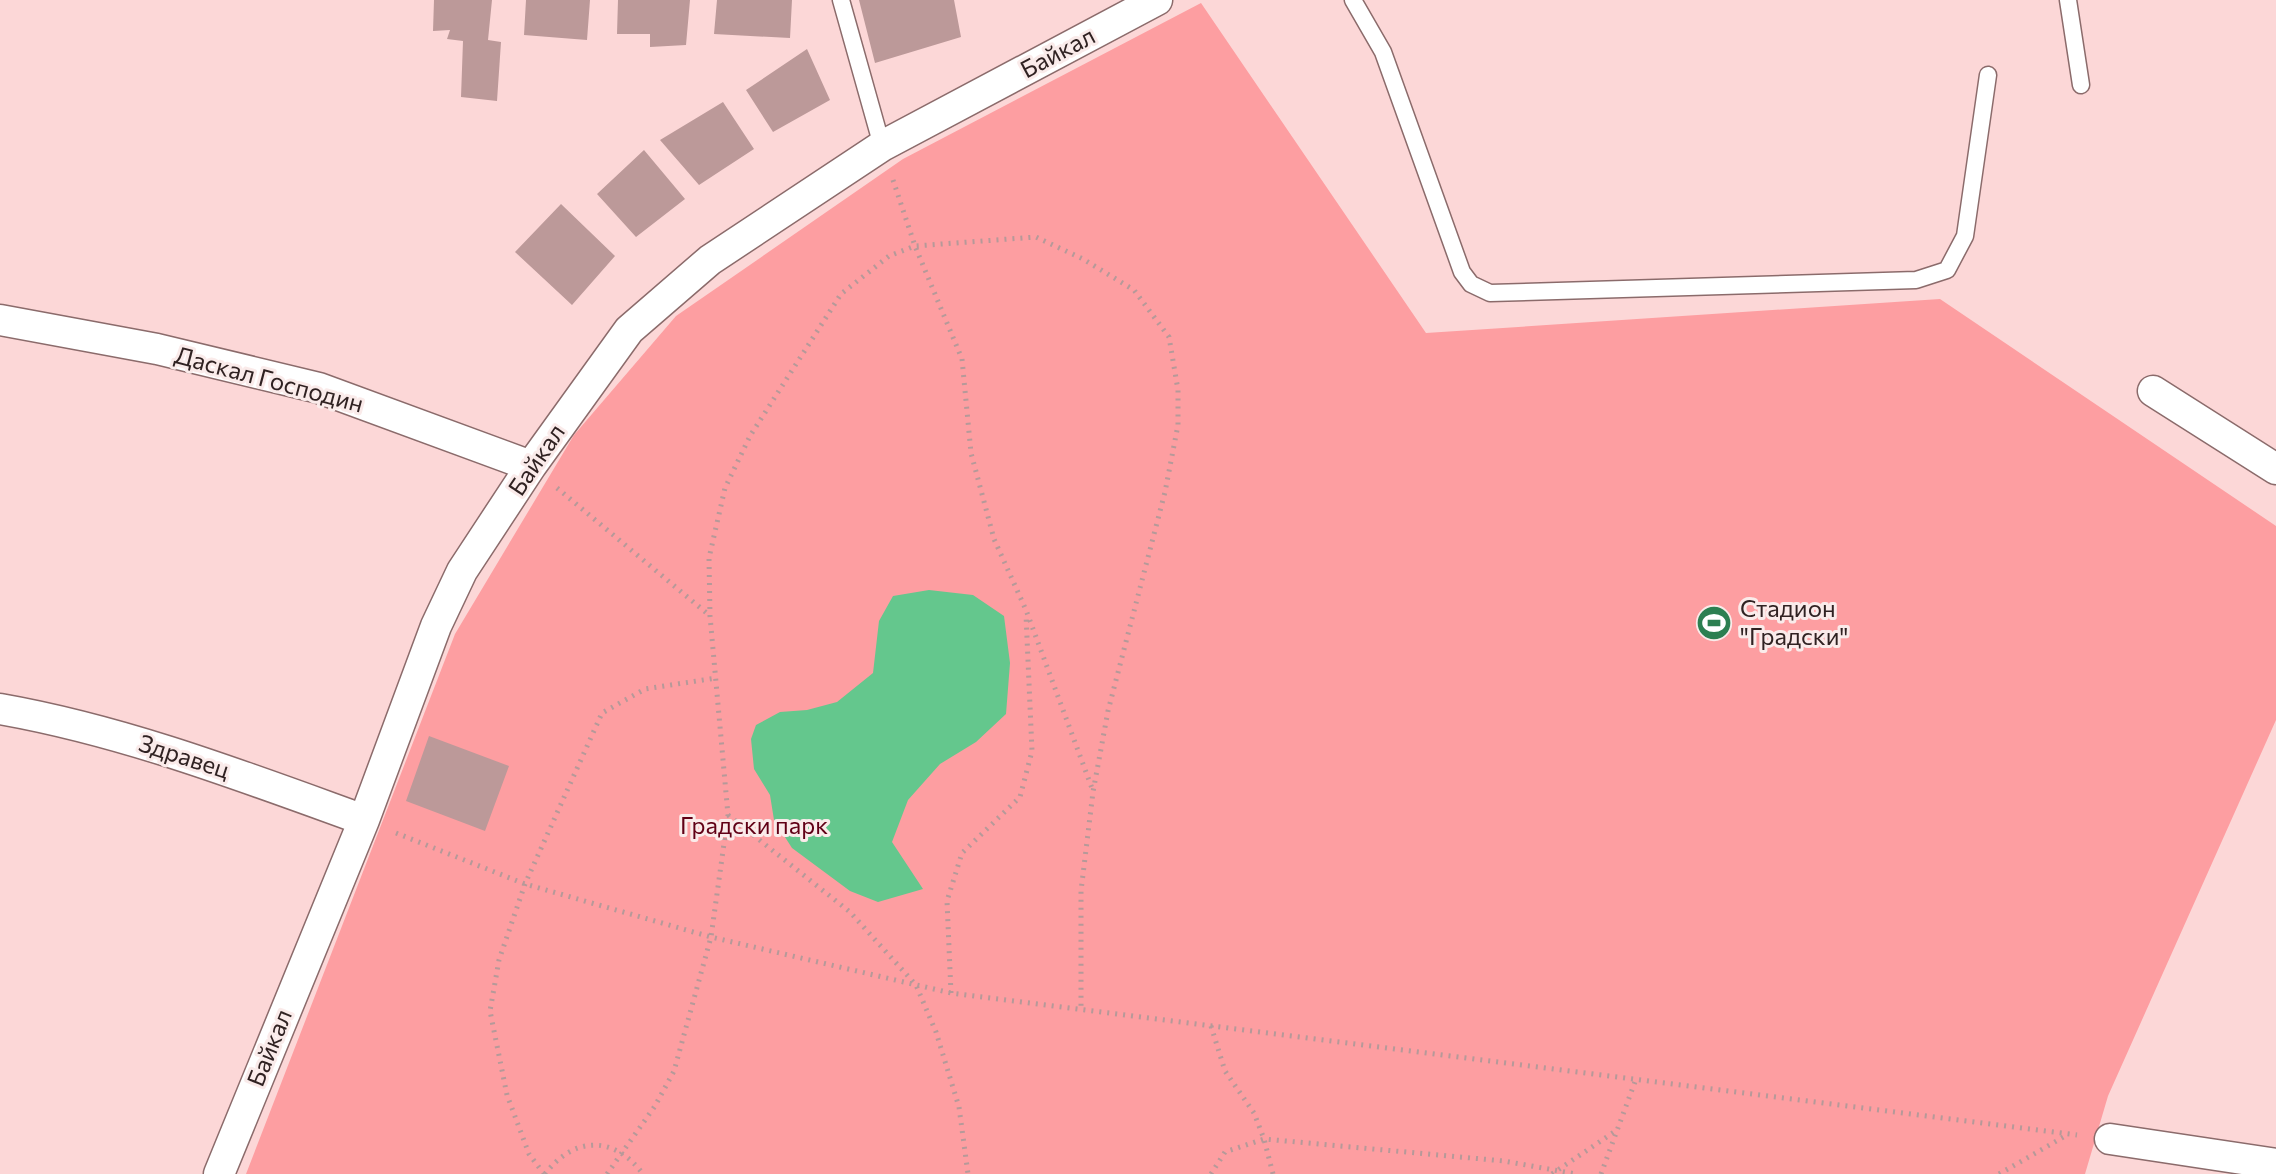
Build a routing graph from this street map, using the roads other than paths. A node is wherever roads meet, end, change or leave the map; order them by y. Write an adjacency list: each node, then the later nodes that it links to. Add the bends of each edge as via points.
1 (841, 0): 7 (lane)
2 (1157, 0): 7 (street, Байкал)
3 (1353, 0): 5 (lane, via 1383,52 1462,272 1471,284 1490,293 1916,280 1947,270 1965,236)
4 (2068, 0): 6 (lane)
5 (1988, 75)
6 (2081, 85)
7 (882, 146): 10 (street, Байкал, via 710,260 629,330)
8 (0, 320): 10 (street, Даскал Господин, via 157,349 319,388)
9 (2153, 391): 11 (street)
10 (531, 466): 13 (street, Байкал, via 462,571 436,626)
11 (2276, 469)
12 (0, 709): 13 (street, Здравец, via 115,735)
13 (364, 820): 16 (street, Байкал)
14 (2110, 1139): 15 (street)
15 (2276, 1164)
16 (219, 1174)

